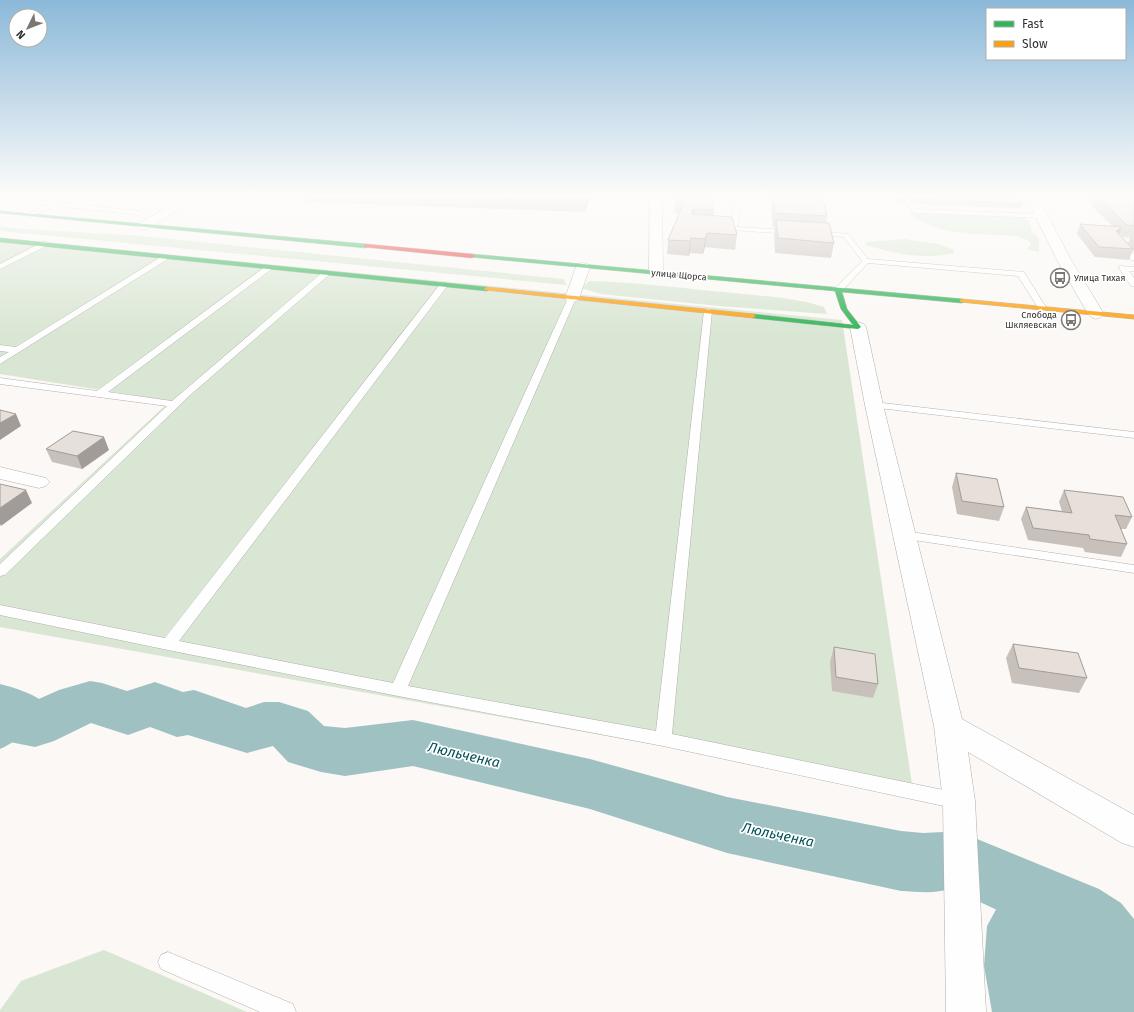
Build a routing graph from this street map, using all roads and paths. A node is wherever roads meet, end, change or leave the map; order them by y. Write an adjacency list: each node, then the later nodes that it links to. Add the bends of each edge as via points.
1 (26, 242): 7 (main road)
2 (318, 242): 12 (main road, улица Щорса)
3 (656, 242): 16 (street)
4 (852, 242): 10 (lane)
5 (1055, 242): 23 (street)
6 (1120, 242): 9 (lane)
7 (46, 244): 8 (main road); 11 (lane)
8 (167, 257): 13 (main road); 27 (lane)
9 (1134, 258)
10 (866, 261): 19 (lane); 21 (lane, via 1021,274)
11 (0, 267)
12 (583, 267): 16 (main road, улица Щорса); 20 (street)
13 (269, 268): 15 (main road); 30 (lane)
14 (1134, 269): 17 (lane, via 1123,268)
15 (327, 273): 18 (main road); 31 (lane)
16 (656, 273): 19 (main road, улица Щорса)
17 (1134, 284)
18 (444, 285): 20 (main road); 40 (lane)
19 (838, 290): 21 (main road, улица Щорса); 25 (main road, via 844,309)
20 (572, 298): 22 (main road); 41 (lane)
21 (1043, 309): 23 (main road, улица Щорса)
22 (708, 311): 25 (main road); 43 (lane)
23 (1096, 314): 24 (main road, улица Щорса)
24 (1134, 317)
25 (858, 327): 32 (street)
26 (0, 348): 27 (lane)
27 (18, 350): 28 (lane)
28 (0, 361)
29 (0, 380): 30 (lane)
30 (99, 394): 31 (lane)
31 (174, 404): 38 (lane)
32 (874, 405): 33 (lane); 36 (street)
33 (1134, 435)
34 (0, 473): 35 (street)
35 (39, 482)
36 (904, 535): 37 (lane); 42 (street)
37 (1134, 569)
38 (0, 572)
39 (0, 610): 40 (lane)
40 (168, 644): 41 (lane)
41 (398, 690): 43 (lane)
42 (949, 726): 44 (street); 45 (street)
43 (663, 739): 44 (lane)
44 (960, 801): 48 (street)
45 (1134, 832)
46 (168, 962): 47 (lane)
47 (285, 1012)
48 (966, 1012)

